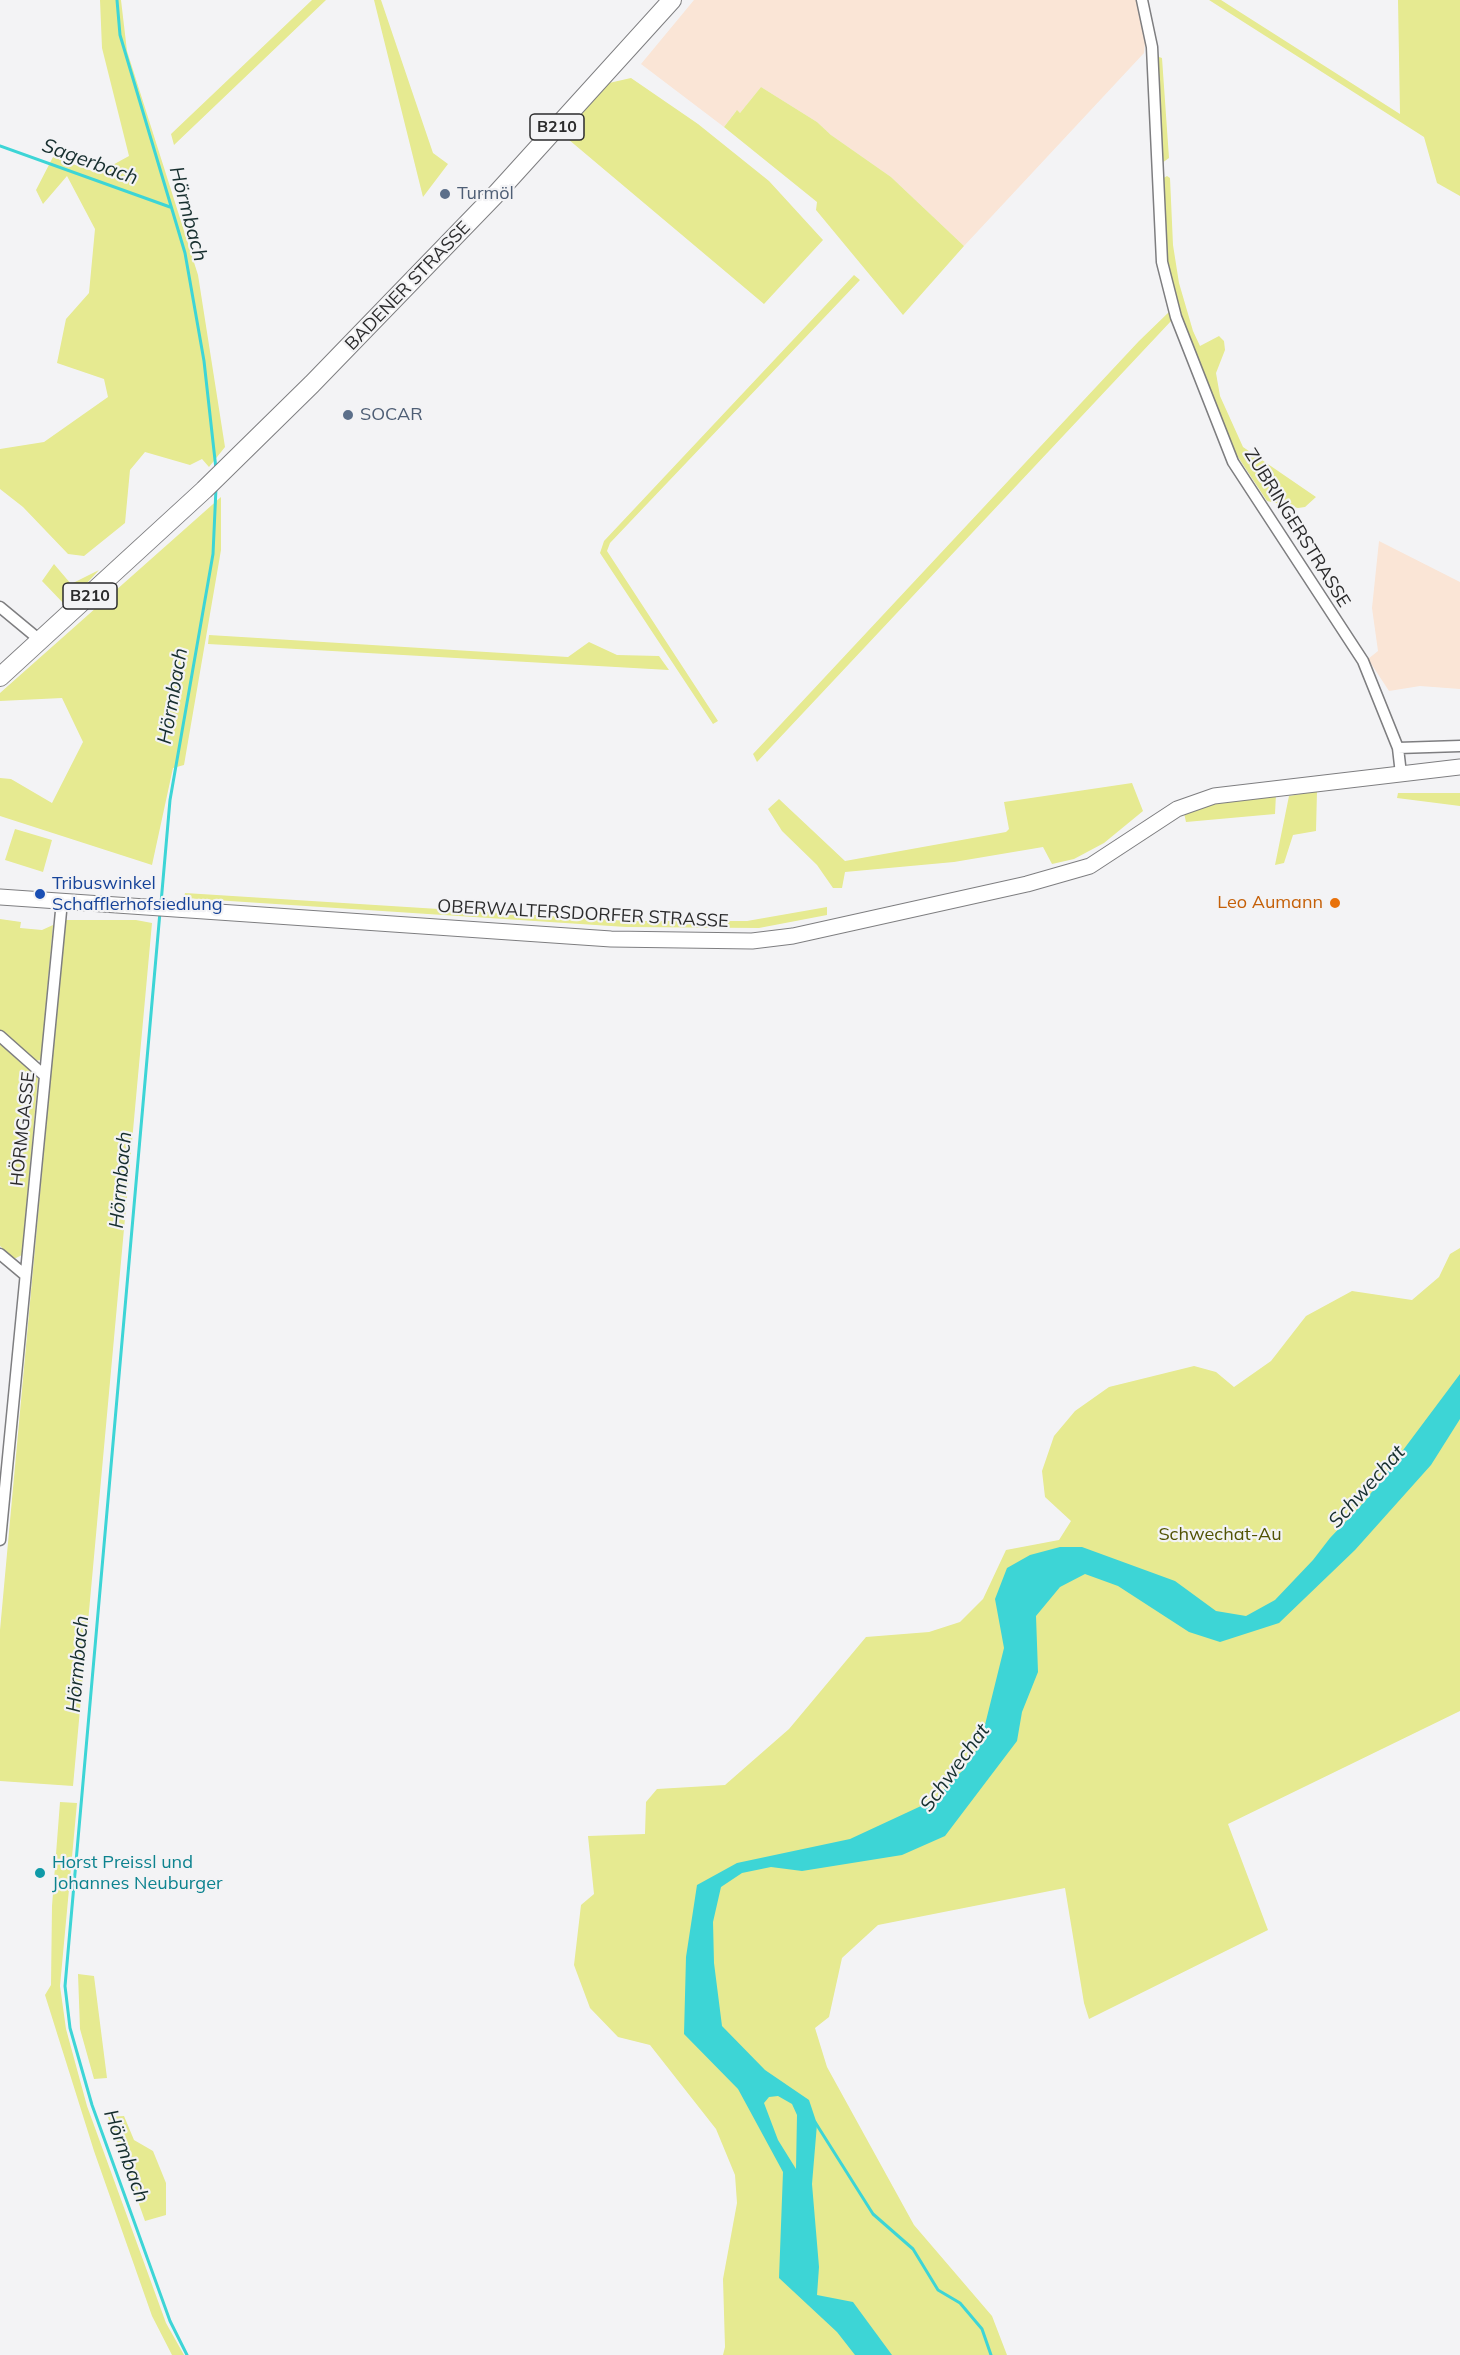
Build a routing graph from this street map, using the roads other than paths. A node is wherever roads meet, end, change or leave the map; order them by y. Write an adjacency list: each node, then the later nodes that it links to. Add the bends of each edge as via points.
1 (672, 0): 4 (main road, BADENER STRASSE / B210, via 446,247 231,465)
2 (1142, 0): 7 (street, ZUBRINGERSTRASSE, via 1152,46 1162,262 1176,317 1233,462 1363,661)
3 (0, 607): 4 (street)
4 (40, 641): 5 (main road, B210)
5 (0, 678)
6 (1460, 746): 7 (street)
7 (1398, 748): 9 (street, ZUBRINGERSTRASSE)
8 (1460, 768): 9 (street, OBERWALTERSDORFER STRASSE)
9 (1401, 774): 11 (street, OBERWALTERSDORFER STRASSE, via 1214,796 1177,808 1090,866 1028,884 793,936 752,941 611,939)
10 (0, 897): 11 (street, OBERWALTERSDORFER STRASSE)
11 (62, 901): 13 (street, HÖRMGASSE)
12 (0, 1036): 13 (street)
13 (45, 1076): 15 (street, HÖRMGASSE)
14 (0, 1254): 15 (street)
15 (25, 1275): 16 (street, HÖRMGASSE)
16 (3, 1471): 17 (street, HÖRMGASSE)
17 (0, 1540)

